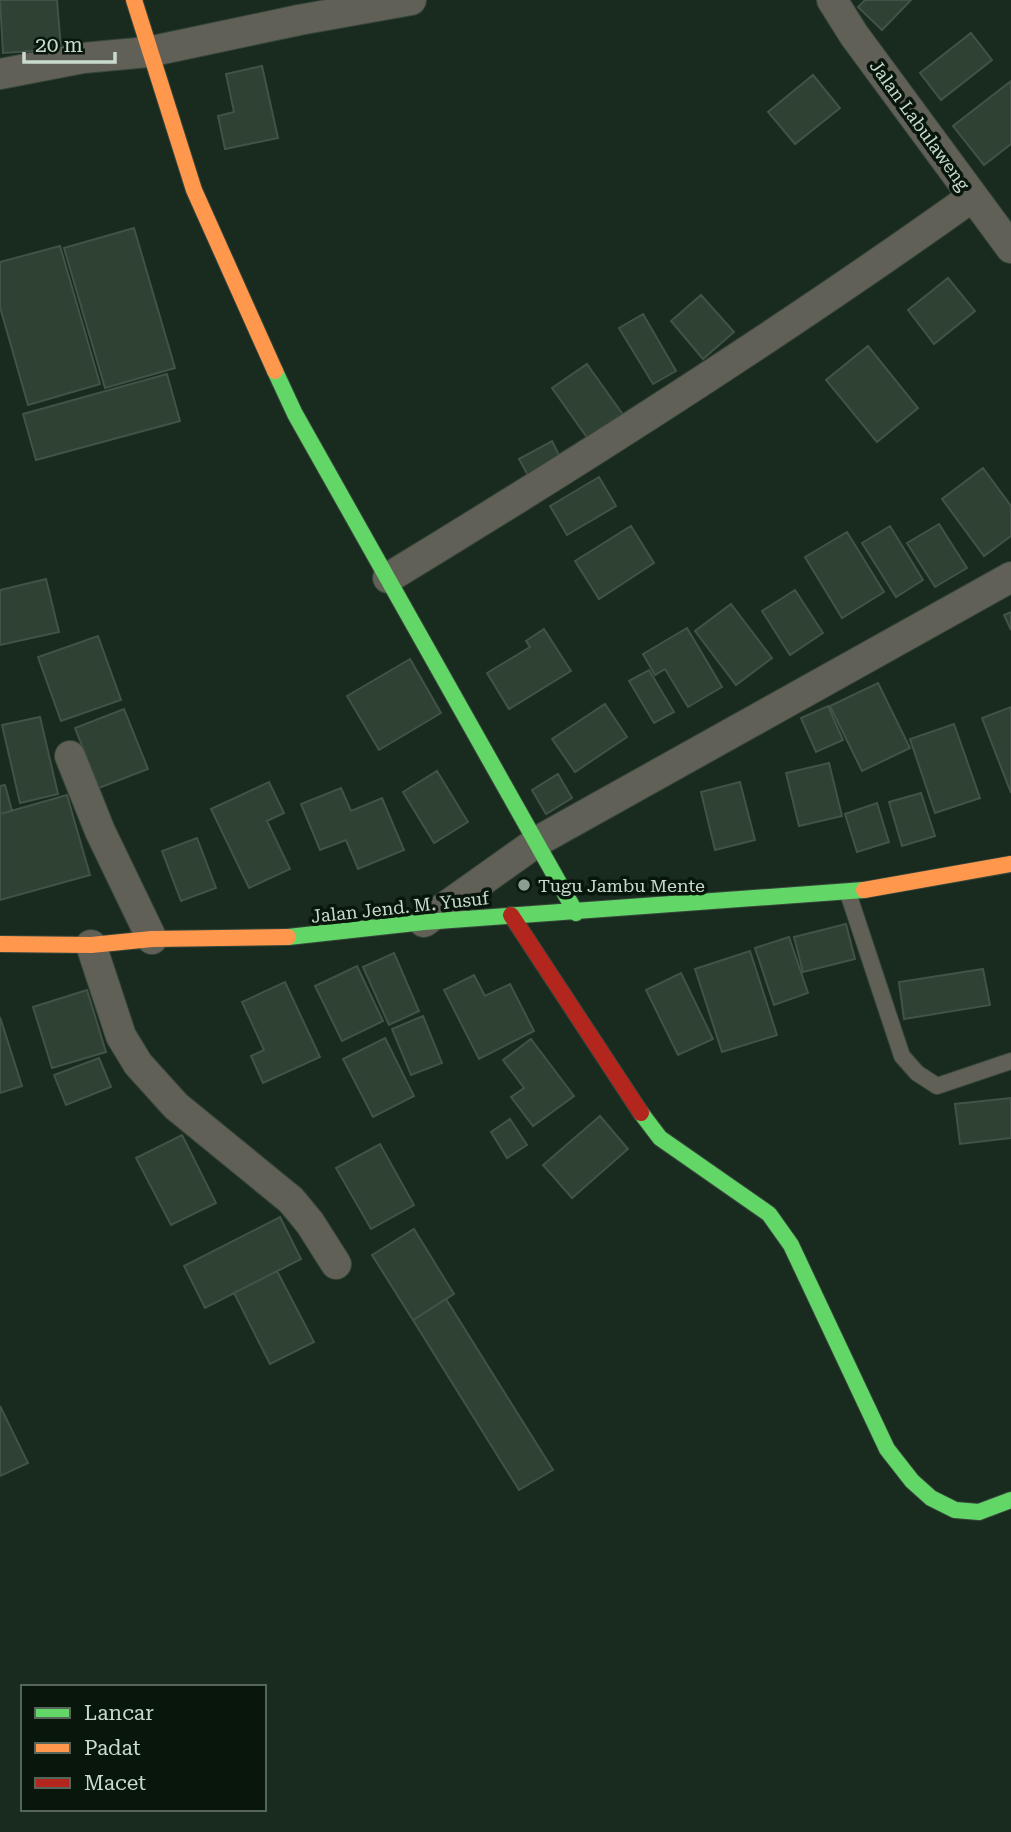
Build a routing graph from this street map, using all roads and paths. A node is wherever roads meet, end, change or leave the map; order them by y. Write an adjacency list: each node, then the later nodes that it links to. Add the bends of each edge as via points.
1 (134, 0): 4 (main road)
2 (411, 0): 4 (street)
3 (832, 0): 6 (street, Jalan Labulaweng)
4 (148, 52): 5 (street, via 83,58); 9 (main road, via 194,190 242,301 295,414)
5 (0, 74)
6 (972, 197): 7 (street, Jalan Labulaweng); 9 (street, via 770,339)
7 (1011, 248)
8 (1011, 577): 11 (street)
9 (388, 578): 11 (main road)
10 (71, 756): 17 (street, via 100,831)
11 (538, 841): 14 (main road); 16 (street)
12 (1011, 864): 13 (main road, Jalan Jend. M. Yusuf)
13 (848, 893): 14 (main road, Jalan Jend. M. Yusuf); 20 (lane, via 902,1056 917,1073 937,1086)
14 (576, 913): 15 (main road, Jalan Jend. M. Yusuf)
15 (511, 915): 16 (main road, Jalan Jend. M. Yusuf); 22 (main road, via 660,1138 769,1214 791,1244 887,1449 906,1477 938,1504 970,1513)
16 (424, 922): 17 (main road, Jalan Jend. M. Yusuf, via 273,939)
17 (152, 939): 19 (main road, Jalan Jend. M. Yusuf)
18 (0, 944): 19 (main road, Jalan Jend. M. Yusuf)
19 (91, 945): 21 (street, via 121,1036 138,1064 176,1105 291,1200)
20 (1011, 1061)
21 (336, 1264)
22 (1011, 1500)

